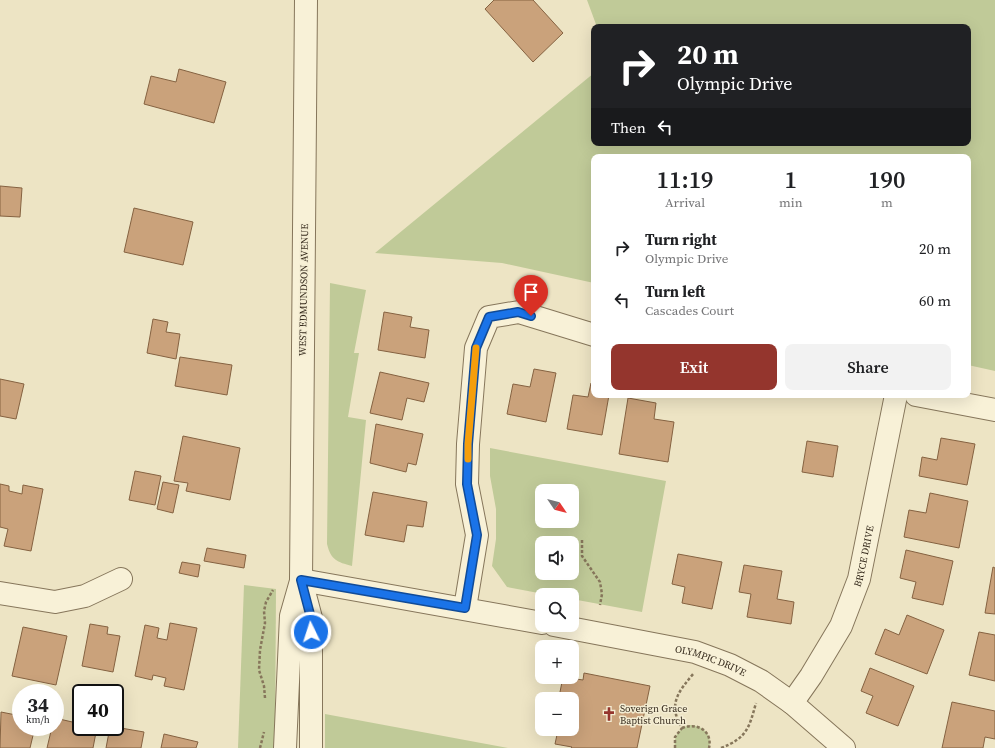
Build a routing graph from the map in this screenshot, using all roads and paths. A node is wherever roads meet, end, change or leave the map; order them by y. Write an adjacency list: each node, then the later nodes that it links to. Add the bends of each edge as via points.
1 (306, 0): 8 (street, WEST EDMUNDSON AVENUE)
2 (591, 334): 12 (street, via 518,312 489,317 476,348 468,444 467,484 477,535)
3 (895, 398): 18 (street, BRYCE DRIVE, via 859,579 841,626)
4 (932, 398): 5 (street)
5 (995, 410)
6 (582, 540): 11 (path, via 582,556 600,582)
7 (120, 580): 10 (street, via 85,596 55,602)
8 (301, 580): 12 (street); 22 (street, WEST EDMUNDSON AVENUE, via 291,616); 23 (street, WEST EDMUNDSON AVENUE, via 311,618)
9 (273, 590): 17 (path, via 264,611 265,623 260,650 259,670)
10 (0, 593)
11 (600, 605)
12 (465, 608): 13 (street)
13 (535, 622)
14 (579, 630): 15 (street, OLYMPIC DRIVE, via 695,652)
15 (708, 657): 16 (street, OLYMPIC DRIVE); 20 (path, via 682,688 676,700 675,714)
16 (761, 681): 18 (street, OLYMPIC DRIVE); 26 (path, via 748,728 740,738)
17 (265, 701)
18 (792, 703): 27 (street, OLYMPIC DRIVE)
19 (266, 727): 21 (path)
20 (682, 728): 24 (path, via 675,737); 25 (path, via 693,725 702,728 710,740)
21 (260, 748)
22 (285, 748)
23 (311, 748)
24 (675, 748)
25 (709, 748)
26 (721, 748)
27 (844, 748)

